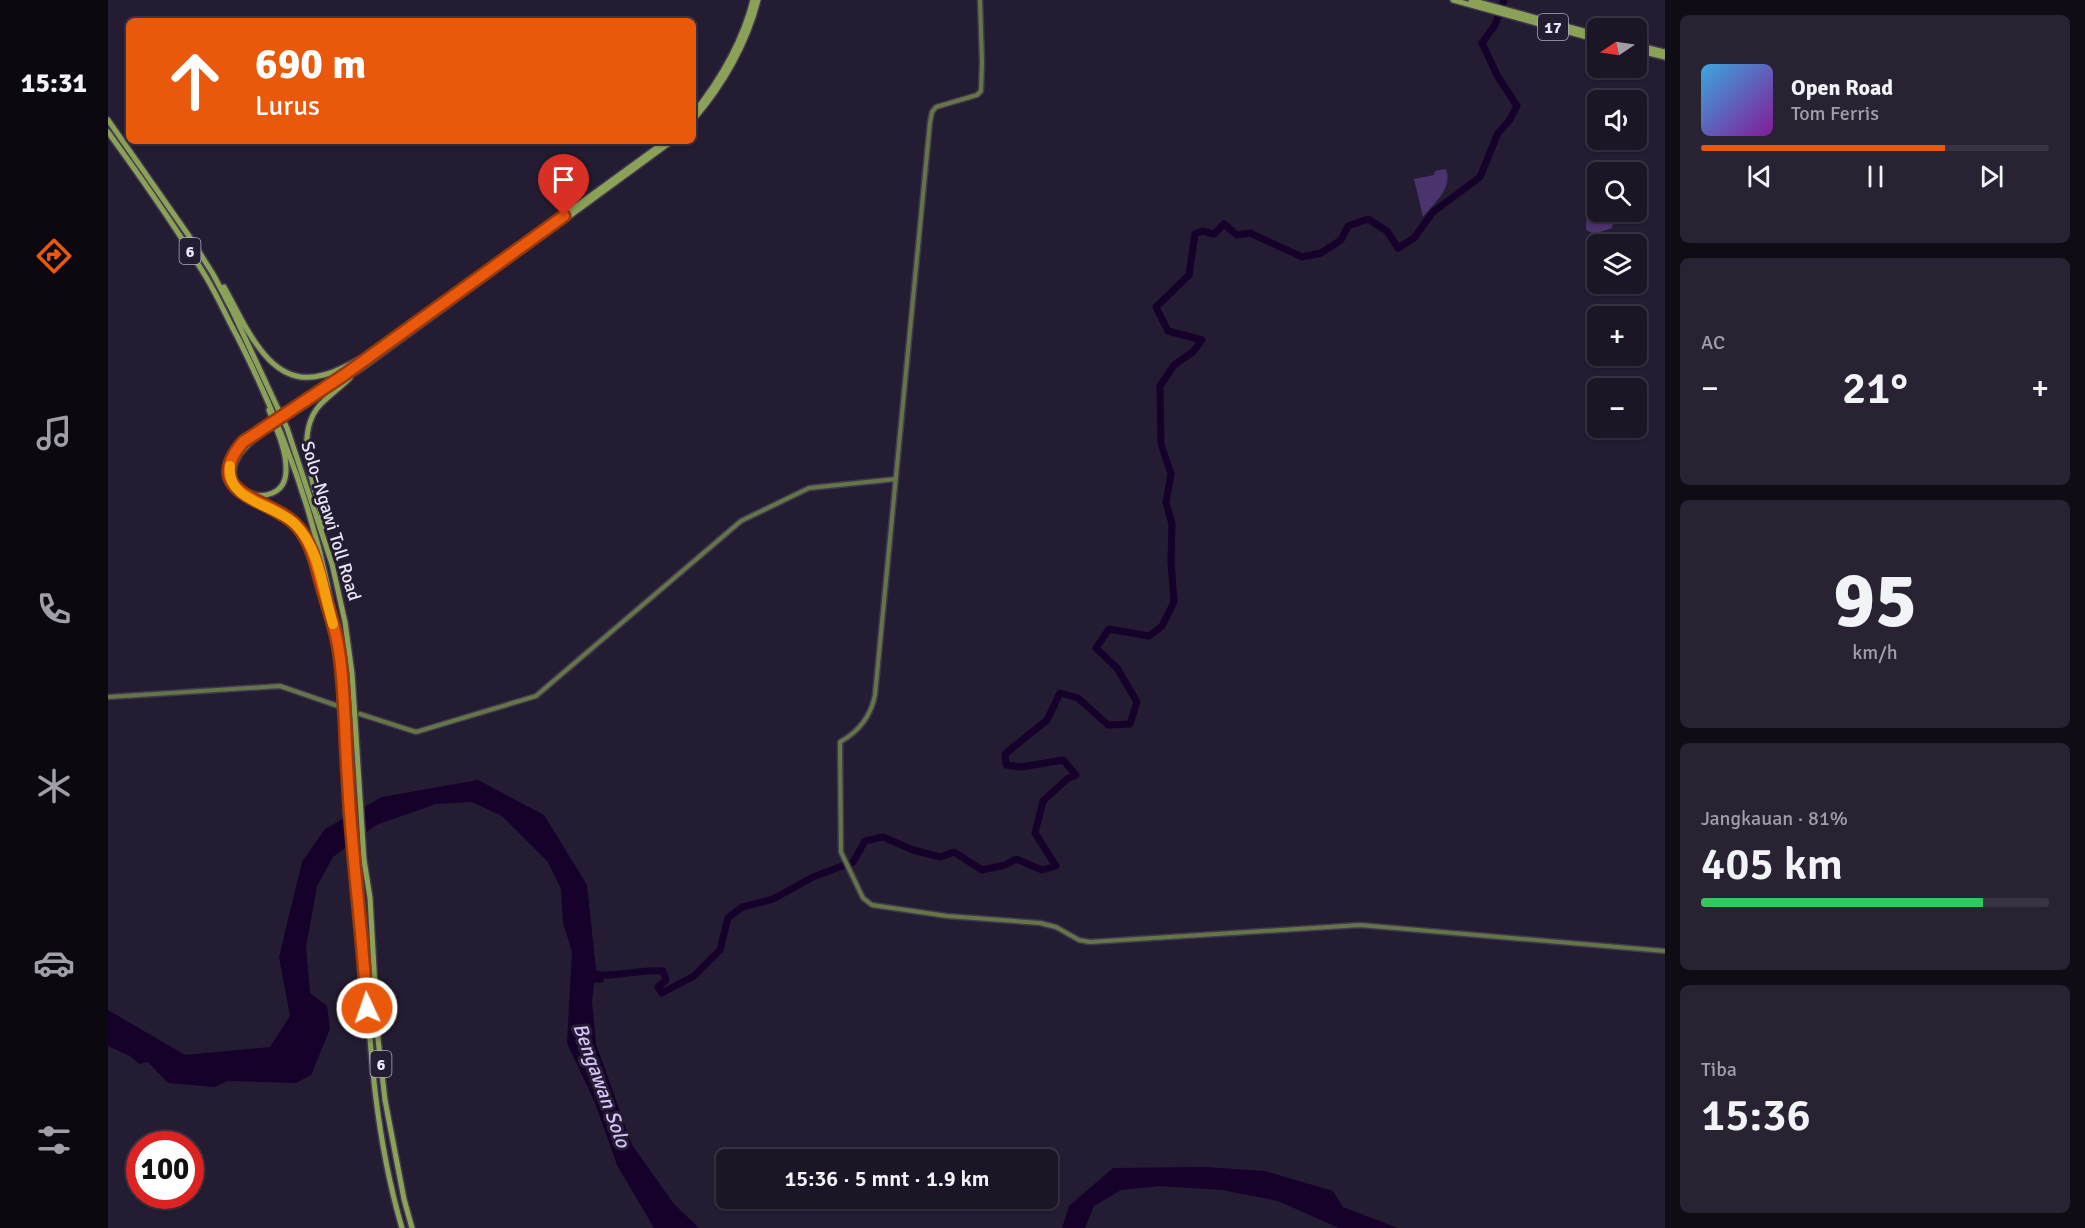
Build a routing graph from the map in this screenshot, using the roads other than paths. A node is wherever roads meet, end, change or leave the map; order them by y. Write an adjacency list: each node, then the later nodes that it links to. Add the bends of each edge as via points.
1 (755, 0): 11 (highway, via 728,65); 12 (highway, via 743,42 727,75)
2 (980, 0): 23 (street, via 981,91 936,107 930,122)
3 (1453, 0): 5 (highway, 17)
4 (1471, 0): 5 (highway, 17)
5 (1492, 8): 6 (highway, 17)
6 (1587, 34)
7 (1647, 48): 8 (highway)
8 (1665, 52)
9 (1647, 53): 10 (highway)
10 (1665, 57)
11 (696, 110)
12 (696, 116)
13 (108, 120): 17 (highway, Solo–Ngawi Toll Road / 6)
14 (108, 132): 20 (highway, Solo–Ngawi Toll Road / 6, via 207,279)
15 (662, 144): 18 (highway)
16 (668, 144): 19 (highway)
17 (213, 274): 18 (highway, via 265,356 284,372 304,378 323,376); 24 (highway, Solo–Ngawi Toll Road / 6, via 278,405)
18 (379, 349): 21 (highway)
19 (362, 368): 21 (highway); 24 (highway, via 318,408 308,428 308,456)
20 (258, 378): 22 (highway, via 286,469 278,489 258,496 241,488 234,470 243,449); 25 (highway, Solo–Ngawi Toll Road / 6, via 293,461 316,535)
21 (304, 403): 22 (highway, bridge)
22 (260, 433): 25 (highway, via 236,451 230,464 231,478 238,491 288,518 304,535)
23 (896, 479): 28 (street, via 813,487 741,521 536,696 416,732); 29 (street, via 874,699 858,730 840,742 841,848 867,902 947,916 1040,923 1090,942 1360,925)
24 (326, 543): 31 (highway, Solo–Ngawi Toll Road / 6, via 349,646 385,1100)
25 (337, 639): 30 (highway, Solo–Ngawi Toll Road / 6, via 376,1108)
26 (108, 696): 27 (street, via 280,686)
27 (341, 707)
28 (360, 714)
29 (1665, 951)
30 (402, 1228)
31 (412, 1228)

